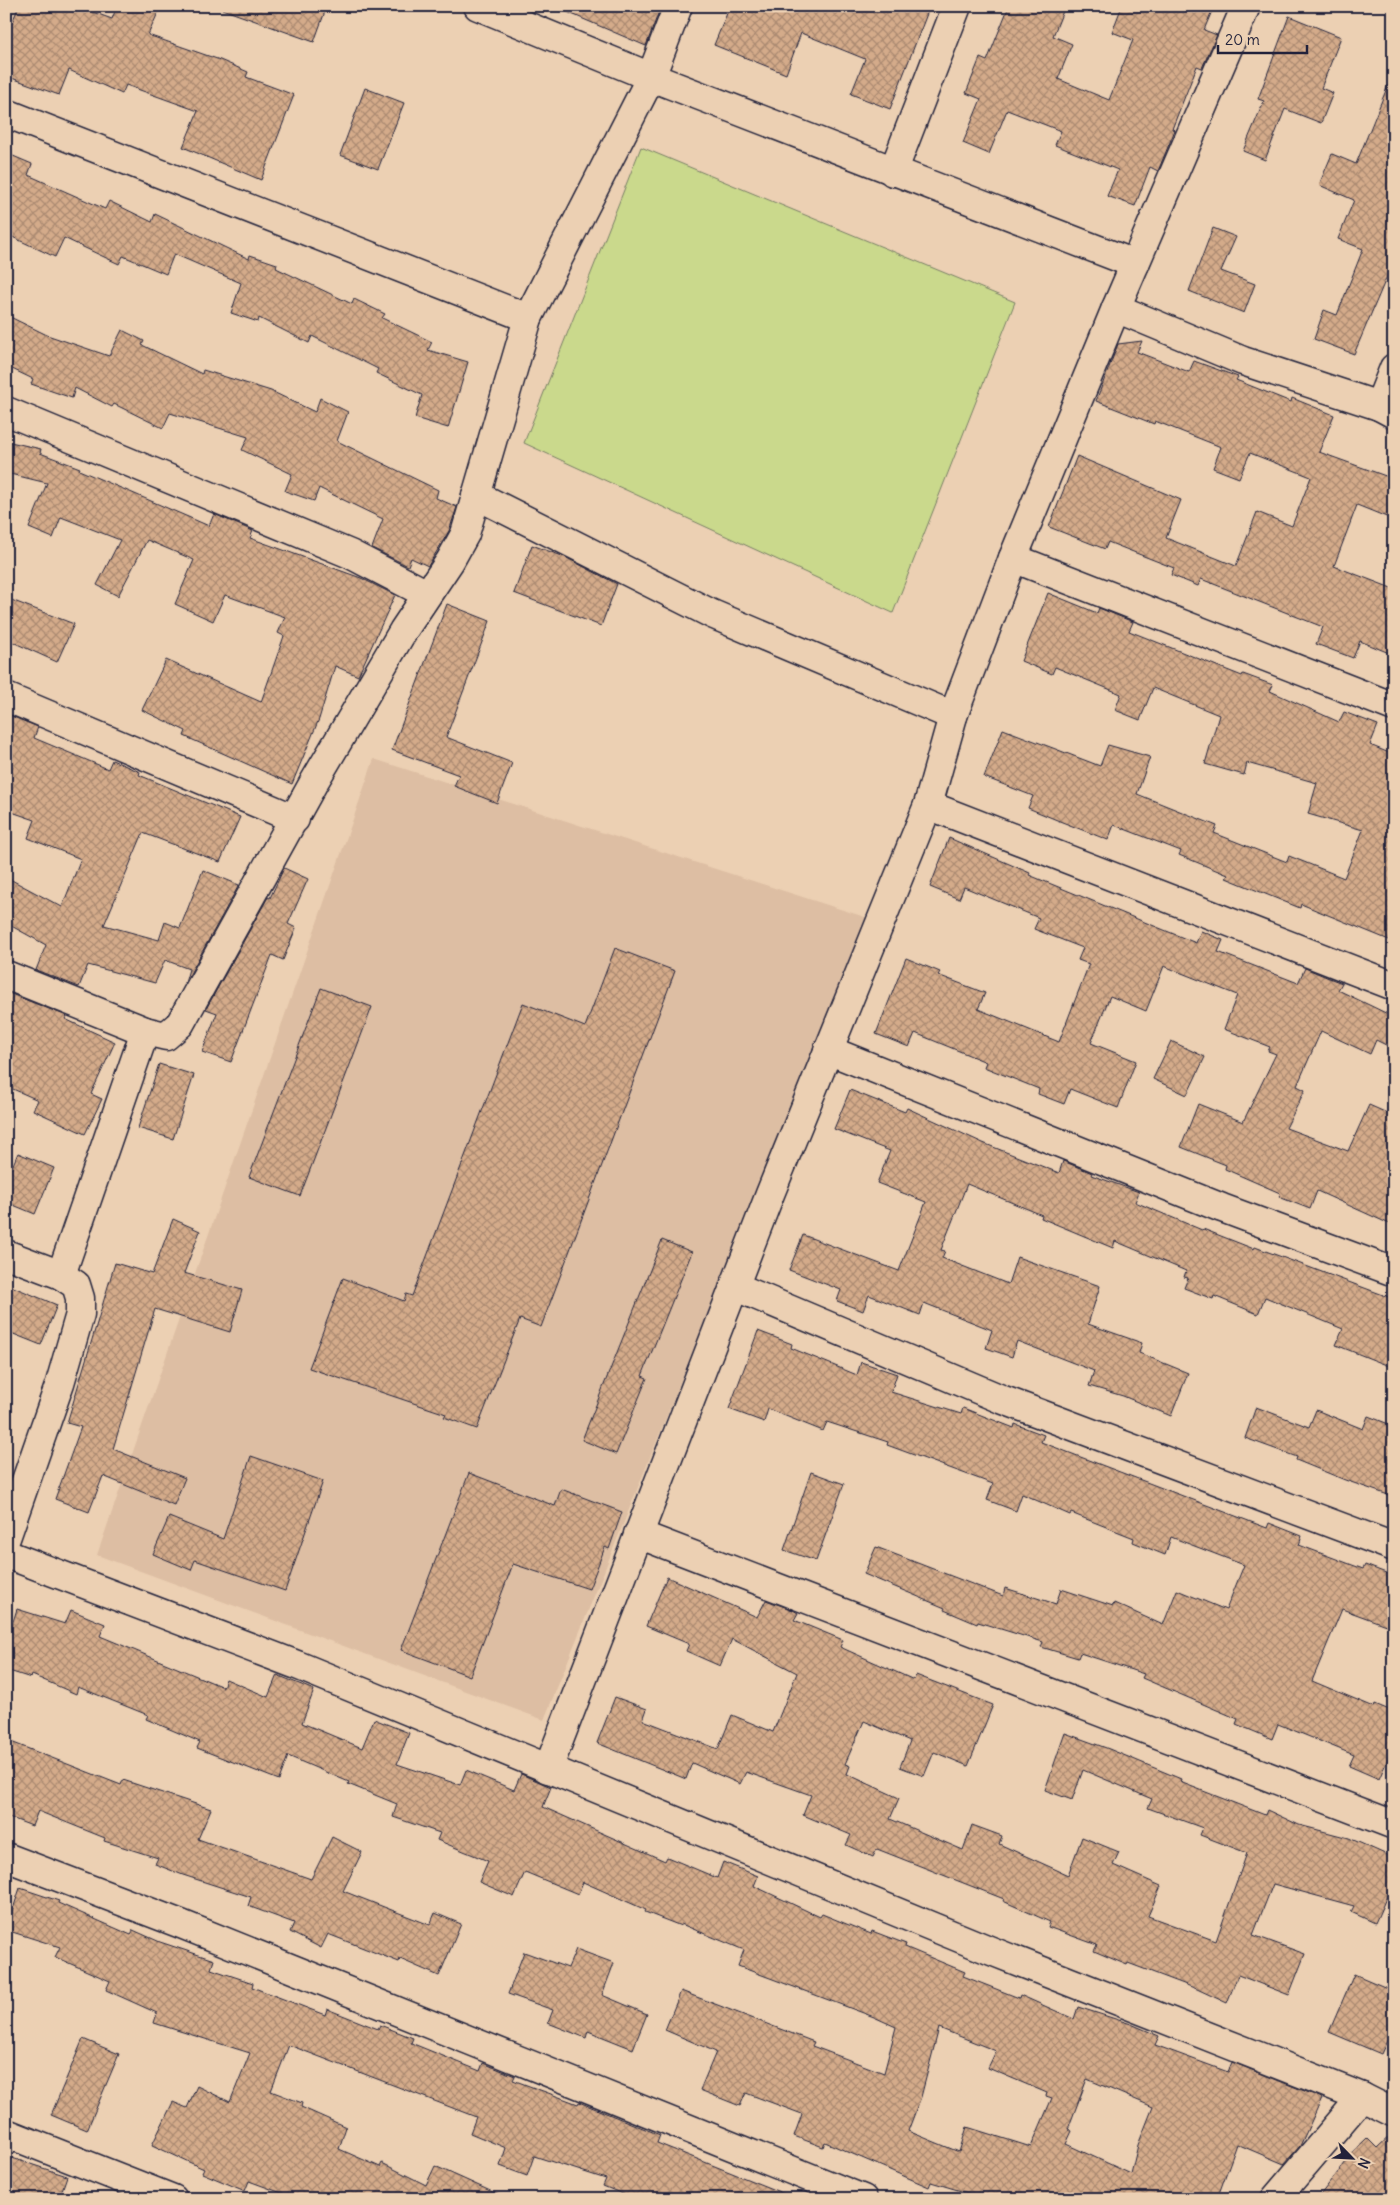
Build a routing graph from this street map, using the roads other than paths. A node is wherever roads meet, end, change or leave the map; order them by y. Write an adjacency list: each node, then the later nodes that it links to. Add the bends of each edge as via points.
1 (478, 6): 5 (street)
2 (678, 6): 5 (street)
3 (957, 6): 7 (street)
4 (1246, 6): 8 (street)
5 (651, 77): 7 (street); 10 (street)
6 (6, 113): 10 (street)
7 (894, 172): 8 (street)
8 (1135, 264): 9 (street)
9 (1116, 308): 12 (street, via 1243,361); 15 (street)
10 (528, 318): 14 (street)
11 (1394, 368): 12 (street)
12 (1386, 410)
13 (6, 411): 16 (street, via 350,554)
14 (476, 495): 16 (street, via 465,534); 19 (street, via 712,614)
15 (1013, 558): 18 (street); 19 (street)
16 (427, 594): 21 (street)
17 (6, 697): 21 (street)
18 (1394, 707)
19 (953, 716): 20 (street)
20 (928, 805): 23 (street); 25 (street)
21 (295, 819): 24 (street, via 180,1024 166,1036)
22 (6, 975): 24 (street)
23 (1394, 986)
24 (145, 1032): 28 (street)
25 (828, 1050): 27 (street, via 1213,1204); 29 (street)
26 (6, 1254): 28 (street)
27 (1394, 1272)
28 (61, 1275): 31 (street, via 76,1285 80,1314 60,1383)
29 (734, 1286): 30 (street); 32 (street, via 1000,1400)
30 (638, 1534): 34 (street); 35 (street)
31 (6, 1538)
32 (1394, 1547)
33 (6, 1554): 34 (street, via 296,1665)
34 (548, 1769): 37 (street, via 989,1950)
35 (1394, 1825)
36 (6, 1857): 41 (street)
37 (1362, 2097): 38 (street); 42 (street)
38 (1394, 2112)
39 (6, 2133): 40 (street)
40 (173, 2199)
41 (863, 2199)
42 (1276, 2199)

